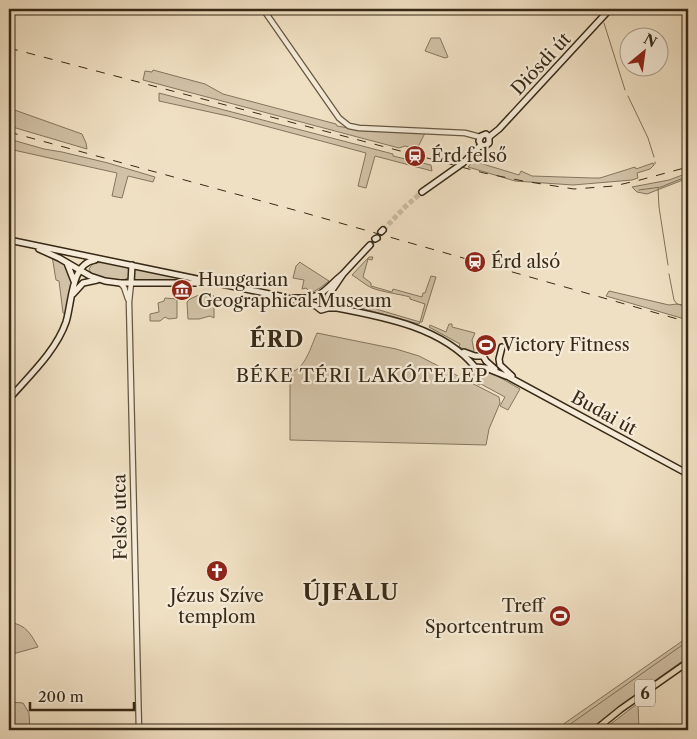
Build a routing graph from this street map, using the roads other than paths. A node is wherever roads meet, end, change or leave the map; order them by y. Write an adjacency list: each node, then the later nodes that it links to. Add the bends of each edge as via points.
1 (263, 9): 3 (street, via 344,123 359,128 465,133)
2 (610, 9): 4 (main road, Diósdi út)
3 (480, 137): 4 (main road, via 484,134); 5 (main road)
4 (489, 137): 5 (main road, via 490,143)
5 (481, 145): 6 (main road, via 463,163)
6 (422, 192)
7 (9, 240): 8 (main road)
8 (29, 245): 11 (main road); 12 (main road)
9 (370, 245): 15 (main road)
10 (93, 260): 11 (main road); 14 (main road, via 86,262); 16 (main road, via 88,268)
11 (103, 260): 13 (main road)
12 (67, 263): 14 (main road); 20 (main road)
13 (132, 265): 19 (main road); 21 (main road)
14 (79, 271): 16 (main road); 20 (main road)
15 (344, 274): 23 (main road); 25 (main road)
16 (90, 276): 17 (main road)
17 (99, 280): 18 (main road); 22 (main road, via 83,283)
18 (120, 283): 19 (main road); 26 (street, Felső utca)
19 (131, 283): 21 (main road); 26 (street, Felső utca)
20 (74, 284): 22 (main road)
21 (222, 284): 24 (main road)
22 (73, 294): 38 (main road, via 59,337)
23 (319, 296): 24 (main road); 25 (main road); 27 (main road)
24 (284, 297): 27 (main road)
25 (329, 298): 28 (main road); 29 (main road, Budai út)
26 (129, 302): 41 (street, Felső utca)
27 (316, 306): 28 (main road, via 321,310)
28 (328, 308): 29 (main road, Budai út)
29 (355, 311): 31 (main road, Budai út, via 423,330)
30 (502, 347): 37 (main road, via 499,359 502,369)
31 (456, 349): 32 (main road, Budai út); 34 (main road, Budai út)
32 (475, 356): 33 (main road, Budai út, via 483,356); 34 (main road)
33 (486, 361): 35 (main road); 36 (main road, Budai út)
34 (472, 362): 35 (main road, Budai út, via 475,367)
35 (482, 368): 36 (main road, Budai út)
36 (506, 376): 37 (main road, Budai út)
37 (524, 385): 39 (main road, Budai út)
38 (9, 399)
39 (688, 474)
40 (688, 662): 42 (main road, 6)
41 (139, 730)
42 (595, 730)

